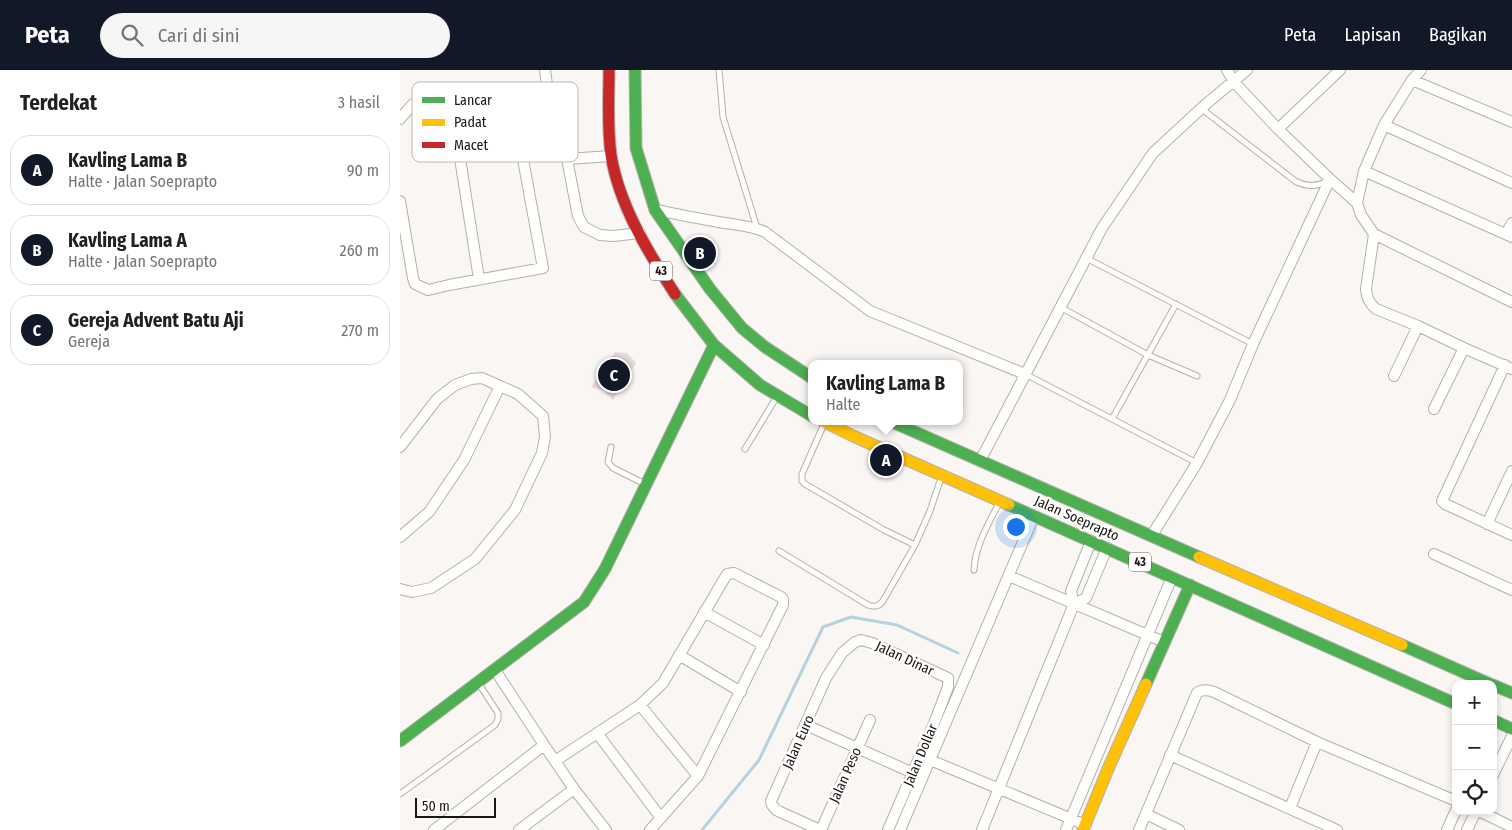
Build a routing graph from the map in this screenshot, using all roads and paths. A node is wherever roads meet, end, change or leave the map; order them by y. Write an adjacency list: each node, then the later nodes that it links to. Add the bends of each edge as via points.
1 (609, 70): 16 (main road, 43, via 608,136)
2 (634, 70): 26 (main road, 43, via 636,148)
3 (719, 70): 28 (lane, via 724,117)
4 (1227, 70): 9 (street)
5 (1248, 70): 9 (street)
6 (1340, 70): 15 (street)
7 (1421, 70): 8 (street)
8 (1412, 80): 13 (street); 14 (street)
9 (1234, 82): 11 (street); 15 (street)
10 (412, 105): 12 (street)
11 (1202, 109): 22 (lane, via 1305,186 1318,186); 32 (street, via 1153,153 1102,228)
12 (400, 119)
13 (1512, 122)
14 (1384, 126): 21 (street); 23 (street)
15 (1278, 129): 22 (street)
16 (611, 156): 17 (street); 29 (main road, 43, via 624,202)
17 (578, 158)
18 (460, 162): 33 (street)
19 (523, 162): 33 (street, via 543,268)
20 (568, 162): 29 (street, via 578,216 584,227 600,235)
21 (1364, 171): 25 (street); 31 (street)
22 (1330, 179): 25 (street); 38 (street)
23 (1512, 182)
24 (400, 201): 33 (street, via 415,284 428,290)
25 (1357, 203): 30 (street)
26 (655, 210): 28 (street); 44 (main road, 43, via 710,289 742,328)
27 (1512, 223): 31 (street)
28 (757, 229): 43 (street, via 870,311)
29 (640, 233): 39 (main road, 43, via 680,302)
30 (1374, 234): 34 (street); 37 (street, via 1367,297 1376,309)
31 (1509, 235)
32 (1086, 258): 35 (lane); 36 (street)
33 (478, 279)
34 (1512, 302)
35 (1176, 304): 38 (lane); 41 (lane)
36 (1060, 307): 41 (lane); 43 (street)
37 (1418, 326): 40 (street); 46 (street)
38 (1253, 344): 59 (street, via 1230,400)
39 (714, 345): 48 (main road, 43); 62 (main road)
40 (1464, 348): 42 (street); 49 (street)
41 (1148, 355): 45 (lane); 51 (lane)
42 (1508, 367): 65 (street, via 1442,501)
43 (1026, 374): 51 (lane); 58 (street)
44 (808, 375)
45 (1197, 376)
46 (1394, 376)
47 (500, 386): 55 (street, via 482,378 456,385 437,399); 68 (street, via 464,460 429,512); 78 (street, via 518,394 543,416 542,454 515,510 476,559 431,588 412,592)
48 (778, 395): 50 (main road, 43); 57 (lane)
49 (1434, 410)
50 (808, 414)
51 (1112, 419): 59 (lane)
52 (823, 425): 70 (lane, via 802,474 804,484)
53 (830, 425): 61 (main road, Jalan Soeprapto / 43)
54 (899, 425): 58 (main road, Jalan Soeprapto / 43)
55 (400, 447)
56 (611, 447): 62 (lane, via 608,462 613,468)
57 (745, 449)
58 (980, 461): 66 (main road, Jalan Soeprapto / 43)
59 (1197, 463): 66 (street)
60 (1512, 472): 65 (street)
61 (942, 475): 63 (main road, Jalan Soeprapto / 43); 70 (lane)
62 (646, 485): 87 (main road, via 605,569 584,602)
63 (1000, 500): 64 (main road, Jalan Soeprapto / 43); 74 (lane, via 978,545)
64 (1034, 516): 69 (main road, Jalan Soeprapto / 43); 75 (street)
65 (1487, 524): 67 (street)
66 (1152, 535): 89 (main road, Jalan Soeprapto / 43)
67 (1512, 535)
68 (400, 537)
69 (1092, 541): 71 (main road, Jalan Soeprapto / 43); 80 (street, via 1071,591)
70 (915, 545): 72 (lane, via 879,606 868,605)
71 (1107, 548): 76 (main road, Jalan Soeprapto / 43); 80 (street, via 1086,598)
72 (779, 551)
73 (1434, 554): 79 (street)
74 (974, 570)
75 (1009, 576): 80 (street); 107 (street)
76 (1172, 577): 77 (main road, Jalan Soeprapto / 43); 82 (street)
77 (1190, 584): 84 (main road); 94 (main road, Jalan Soeprapto / 43)
78 (400, 589)
79 (1512, 590)
80 (1074, 604): 82 (street); 112 (street)
81 (704, 612): 85 (street); 85 (street, via 729,573 783,599); 86 (street)
82 (1148, 635): 84 (street); 122 (street)
83 (861, 640): 88 (street, Jalan Dinar); 98 (street, Jalan Euro, via 842,653 826,678)
84 (1164, 642): 123 (main road)
85 (764, 645): 92 (street)
86 (679, 655): 92 (street); 95 (street, via 663,683)
87 (494, 670): 90 (main road); 104 (street)
88 (948, 678): 110 (street, Jalan Dollar, via 948,686)
89 (1481, 680)
90 (478, 682): 102 (main road); 114 (lane, via 498,714 495,724)
91 (1497, 687): 93 (main road)
92 (740, 692): 111 (street)
93 (1512, 694)
94 (1452, 702)
95 (640, 705): 100 (street); 111 (street)
96 (870, 720): 105 (street, Jalan Peso)
97 (1497, 722): 99 (main road)
98 (806, 725): 105 (street); 129 (street, Jalan Euro, via 771,802 776,810)
99 (1512, 728)
100 (597, 733): 108 (street); 121 (street)
101 (1512, 736): 109 (street)
102 (400, 742)
103 (1317, 742): 106 (street, via 1205,690 1197,693); 115 (street); 116 (street)
104 (544, 745): 108 (street); 125 (street)
105 (858, 748): 110 (street); 129 (street, Jalan Peso)
106 (1170, 755): 116 (street); 117 (street)
107 (930, 760): 112 (street); 131 (street)
108 (555, 761): 113 (street)
109 (1495, 770)
110 (913, 773): 130 (street, Jalan Dollar)
111 (698, 776): 121 (street)
112 (999, 788): 122 (street); 132 (street)
113 (574, 789): 126 (street); 127 (street)
114 (400, 794)
115 (1452, 799)
116 (1290, 808): 136 (street)
117 (1146, 814): 134 (street); 135 (street)
118 (1454, 815): 137 (street)
119 (1475, 815): 138 (street)
120 (1486, 815): 124 (street)
121 (661, 818): 128 (street)
122 (1071, 818): 123 (street); 133 (street)
123 (1085, 827)
124 (1512, 827)
125 (435, 830)
126 (519, 830)
127 (604, 830)
128 (650, 830)
129 (821, 830)
130 (888, 830)
131 (900, 830)
132 (982, 830)
133 (1066, 830)
134 (1139, 830)
135 (1179, 830)
136 (1338, 830)
137 (1447, 830)
138 (1467, 830)

